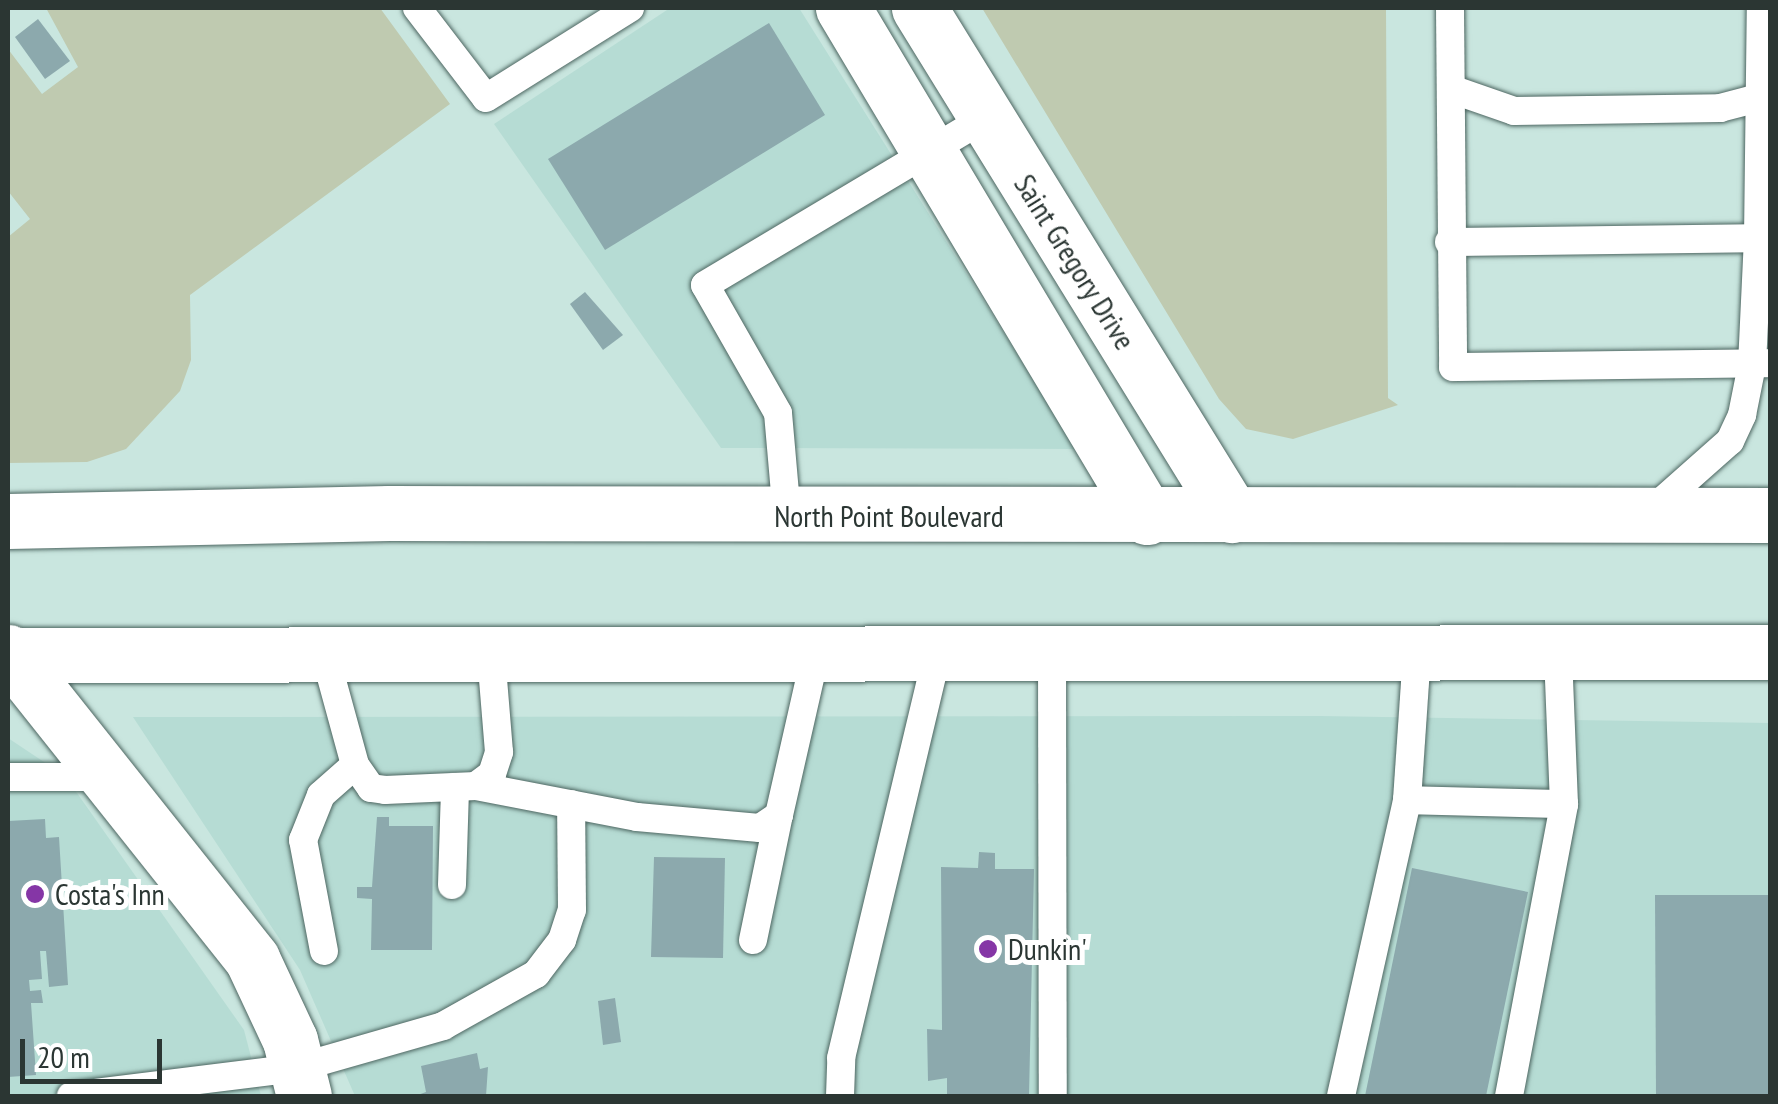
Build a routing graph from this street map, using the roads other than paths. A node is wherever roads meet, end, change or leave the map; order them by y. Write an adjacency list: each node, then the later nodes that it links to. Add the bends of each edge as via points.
1 (417, 8): 2 (lane, via 486,98)
2 (630, 8)
3 (843, 8): 10 (main road)
4 (919, 8): 9 (main road, Saint Gregory Drive)
5 (1450, 8): 7 (lane)
6 (1761, 8): 8 (lane)
7 (1450, 89): 8 (lane, via 1514,112 1720,108); 12 (lane)
8 (1764, 96): 11 (lane)
9 (986, 118): 10 (lane); 14 (main road, Saint Gregory Drive)
10 (928, 150): 15 (lane, via 704,285 778,413); 17 (main road)
11 (1758, 238): 12 (lane); 13 (lane)
12 (1449, 242): 13 (lane, via 1453,367)
13 (1761, 364): 18 (lane, via 1730,441)
14 (1232, 515): 17 (main road, North Point Boulevard); 18 (main road, North Point Boulevard)
15 (787, 516): 17 (main road, North Point Boulevard); 19 (main road, North Point Boulevard)
16 (1770, 516): 18 (main road, North Point Boulevard)
17 (1147, 517)
18 (1643, 517)
19 (8, 521)
20 (1770, 652): 23 (main road)
21 (8, 654): 24 (main road); 31 (main road)
22 (1417, 654): 23 (main road); 27 (main road); 33 (lane)
23 (1558, 654): 35 (lane)
24 (325, 655): 25 (main road); 29 (lane)
25 (491, 655): 28 (main road); 32 (lane, via 499,752 492,774)
26 (936, 655): 27 (main road); 28 (main road); 42 (lane, via 841,1058)
27 (1052, 655): 43 (lane)
28 (815, 656): 36 (lane)
29 (355, 765): 32 (lane, via 371,788); 39 (lane, via 321,794 303,840)
30 (8, 777): 31 (lane)
31 (110, 777): 40 (main road, via 252,959)
32 (466, 787): 34 (lane); 37 (lane)
33 (1406, 800): 35 (lane); 44 (lane)
34 (571, 804): 36 (lane, via 736,827 760,828); 40 (lane, via 572,910 562,940 536,974 443,1026)
35 (1564, 804): 45 (lane)
36 (779, 815): 38 (lane)
37 (452, 885)
38 (754, 940)
39 (324, 952)
40 (301, 1082): 41 (lane)
41 (71, 1096)
42 (840, 1096)
43 (1053, 1096)
44 (1342, 1096)
45 (1509, 1096)

